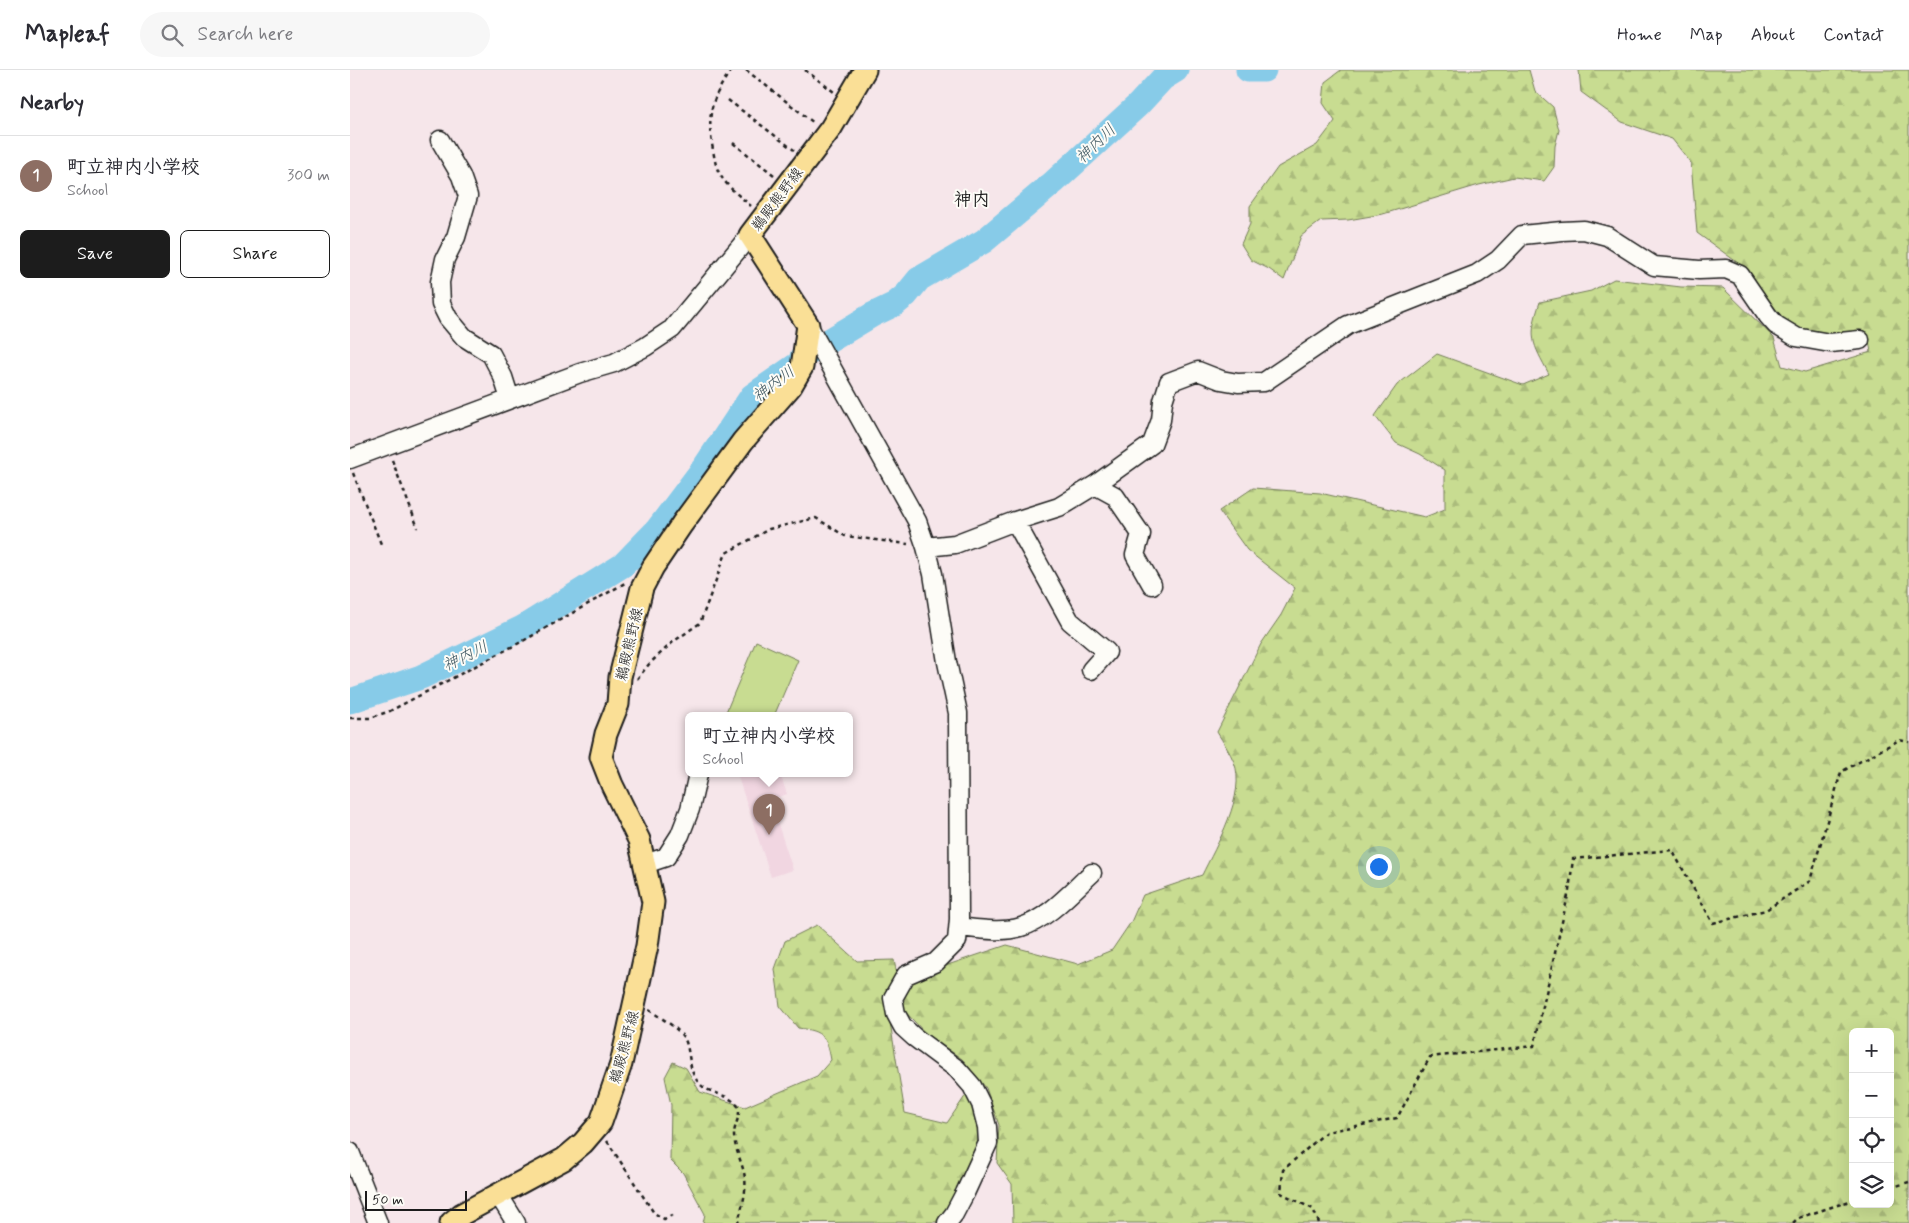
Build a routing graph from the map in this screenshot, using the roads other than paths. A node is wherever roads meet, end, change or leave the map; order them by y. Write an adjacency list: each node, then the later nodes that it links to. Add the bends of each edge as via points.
1 (865, 70): 3 (main road, 鵜殿熊野線, via 827,133)
2 (440, 140): 6 (street, via 461,176 468,196 456,237 445,259 440,282 441,304 464,337 492,354)
3 (750, 234): 4 (main road, 鵜殿熊野線); 6 (street, via 672,329 614,363)
4 (808, 325): 10 (street, via 917,521); 14 (main road, 鵜殿熊野線, via 802,367 791,386 743,441 682,524 642,588 620,677 618,704 601,757 639,840)
5 (1860, 340): 8 (street, via 1830,343 1796,337 1776,325 1740,275 1726,269 1654,266 1607,236 1584,230 1522,236 1498,260 1477,274 1348,325 1264,382 1238,384 1198,371 1169,382 1152,444)
6 (510, 399): 7 (street)
7 (350, 459)
8 (1095, 485): 9 (street, via 1059,507); 11 (street, via 1115,496 1141,534 1135,555)
9 (1015, 521): 10 (street, via 955,544); 12 (street, via 1070,621 1107,652)
10 (926, 547): 16 (street, via 958,713)
11 (1152, 585)
12 (1091, 670)
13 (697, 777): 14 (street, via 680,835 666,857)
14 (644, 864): 18 (main road, 鵜殿熊野線, via 653,902 647,946 621,1064 601,1122 564,1159)
15 (1092, 873): 16 (street, via 1040,917 1021,927 998,930)
16 (959, 927): 22 (street, via 957,941 936,962 906,975 893,998 903,1027 957,1069 972,1086 987,1127 988,1143 962,1200)
17 (350, 1152): 19 (street)
18 (498, 1194): 20 (main road, 鵜殿熊野線); 21 (street)
19 (378, 1223)
20 (451, 1223)
21 (516, 1223)
22 (947, 1223)

